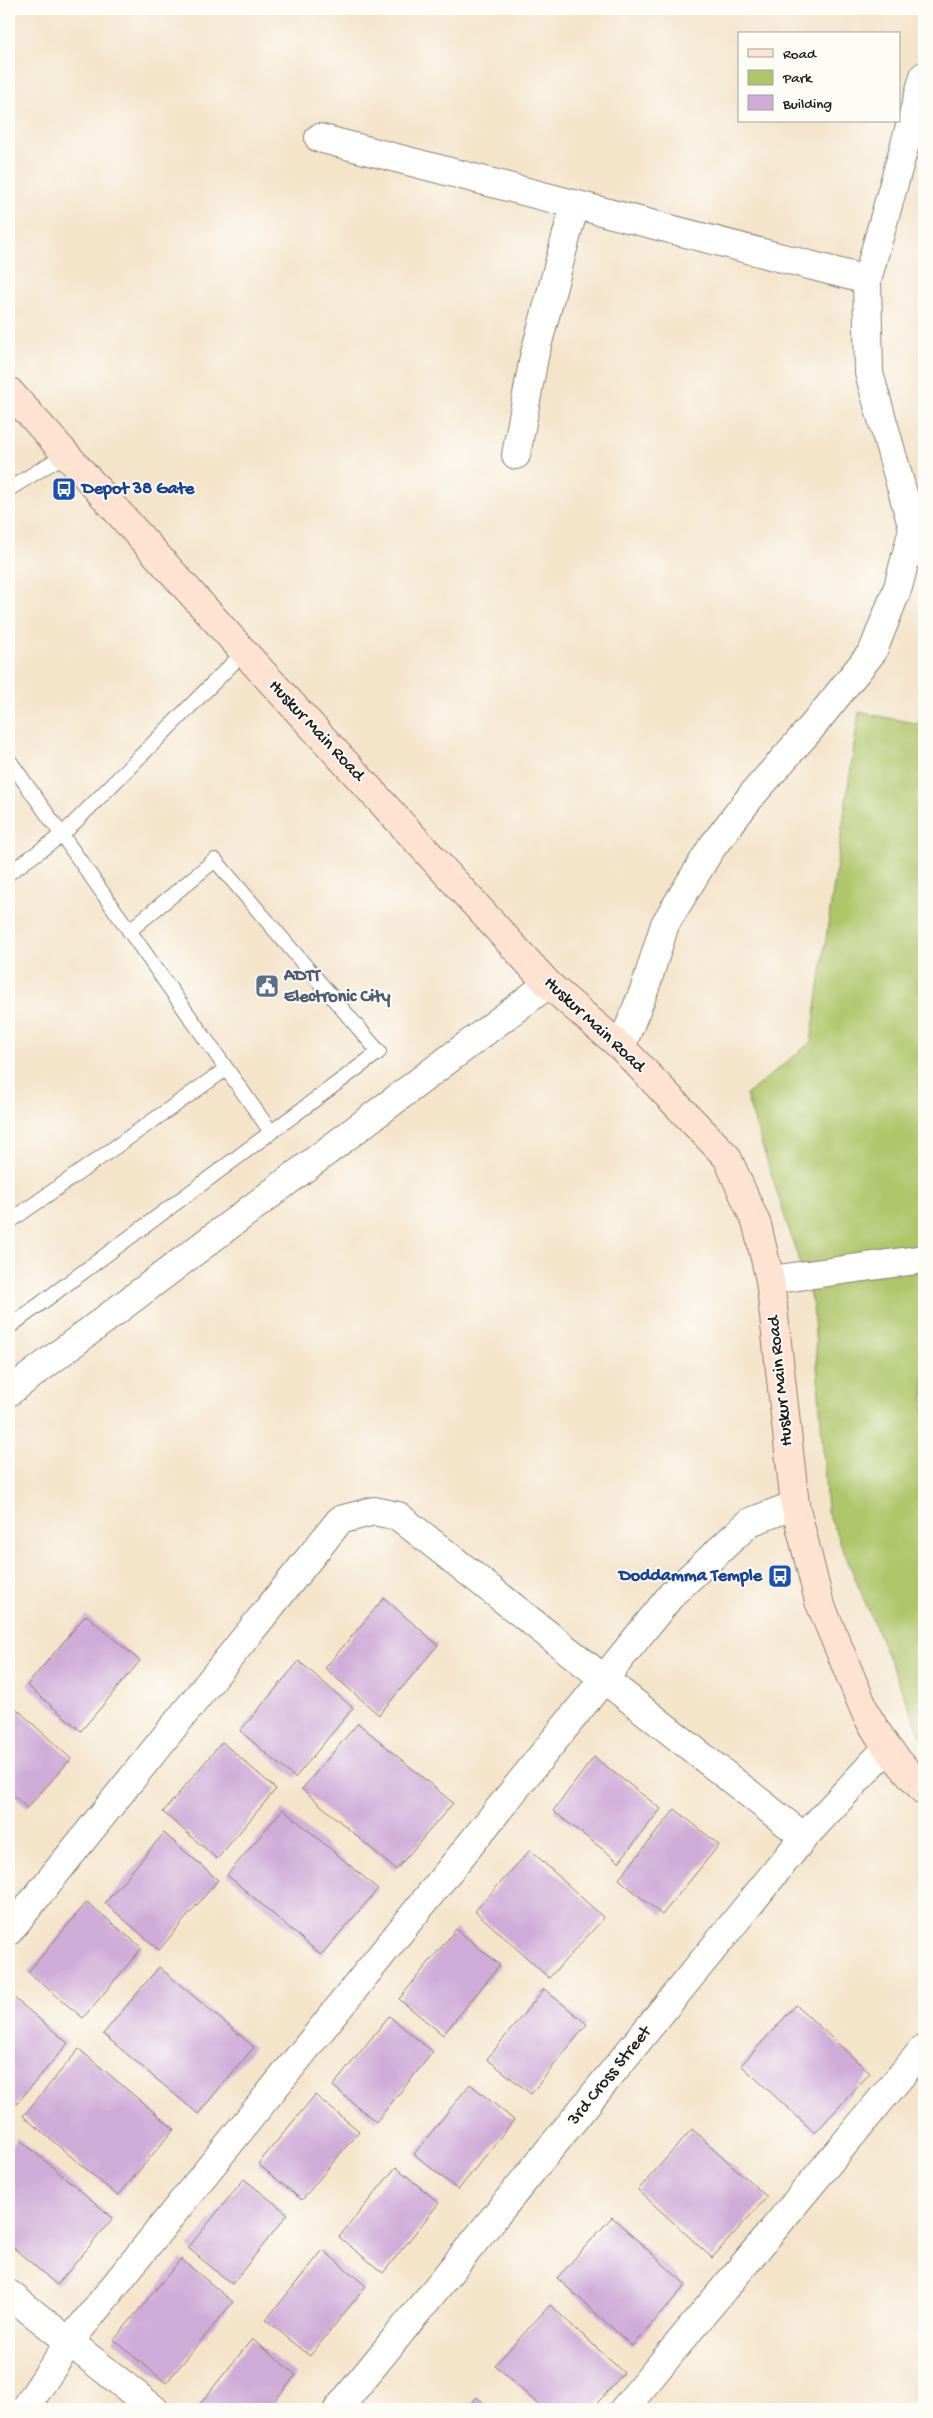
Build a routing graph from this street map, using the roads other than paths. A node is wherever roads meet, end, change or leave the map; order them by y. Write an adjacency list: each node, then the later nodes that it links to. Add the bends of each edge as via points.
1 (923, 84): 4 (street)
2 (319, 138): 3 (street)
3 (575, 204): 4 (street); 7 (street, via 534,357)
4 (867, 280): 9 (street, via 869,373)
5 (9, 391): 6 (main road, Huskur Main Road)
6 (66, 454): 8 (lane); 10 (main road, Huskur Main Road)
7 (516, 455)
8 (9, 489)
9 (919, 530): 16 (street, via 873,651 712,847 664,924 646,988)
10 (244, 652): 12 (lane); 15 (main road, Huskur Main Road)
11 (9, 760): 12 (lane)
12 (62, 835): 13 (lane); 14 (lane)
13 (9, 873)
14 (129, 931): 17 (lane); 18 (lane, via 215,860 379,1052)
15 (548, 984): 16 (main road, Huskur Main Road); 23 (street)
16 (621, 1047): 21 (main road, Huskur Main Road, via 728,1157 756,1225)
17 (226, 1069): 18 (lane); 19 (lane)
18 (271, 1132): 22 (lane)
19 (9, 1222)
20 (924, 1259): 21 (street)
21 (770, 1280): 24 (main road, Huskur Main Road)
22 (9, 1328)
23 (9, 1392)
24 (795, 1505): 25 (street, via 750,1522 673,1592); 26 (main road, Huskur Main Road, via 819,1600 867,1716)
25 (604, 1679): 28 (street); 29 (street, via 398,1516 374,1510 340,1520); 32 (street)
26 (886, 1748): 27 (main road, Huskur Main Road); 28 (street, 3rd Cross Street)
27 (924, 1791)
28 (804, 1837): 35 (street, 3rd Cross Street)
29 (9, 1931)
30 (924, 2048): 36 (street)
31 (9, 2294): 32 (street)
32 (70, 2341): 33 (street); 34 (street)
33 (25, 2409)
34 (154, 2409)
35 (338, 2409)
36 (624, 2409)

